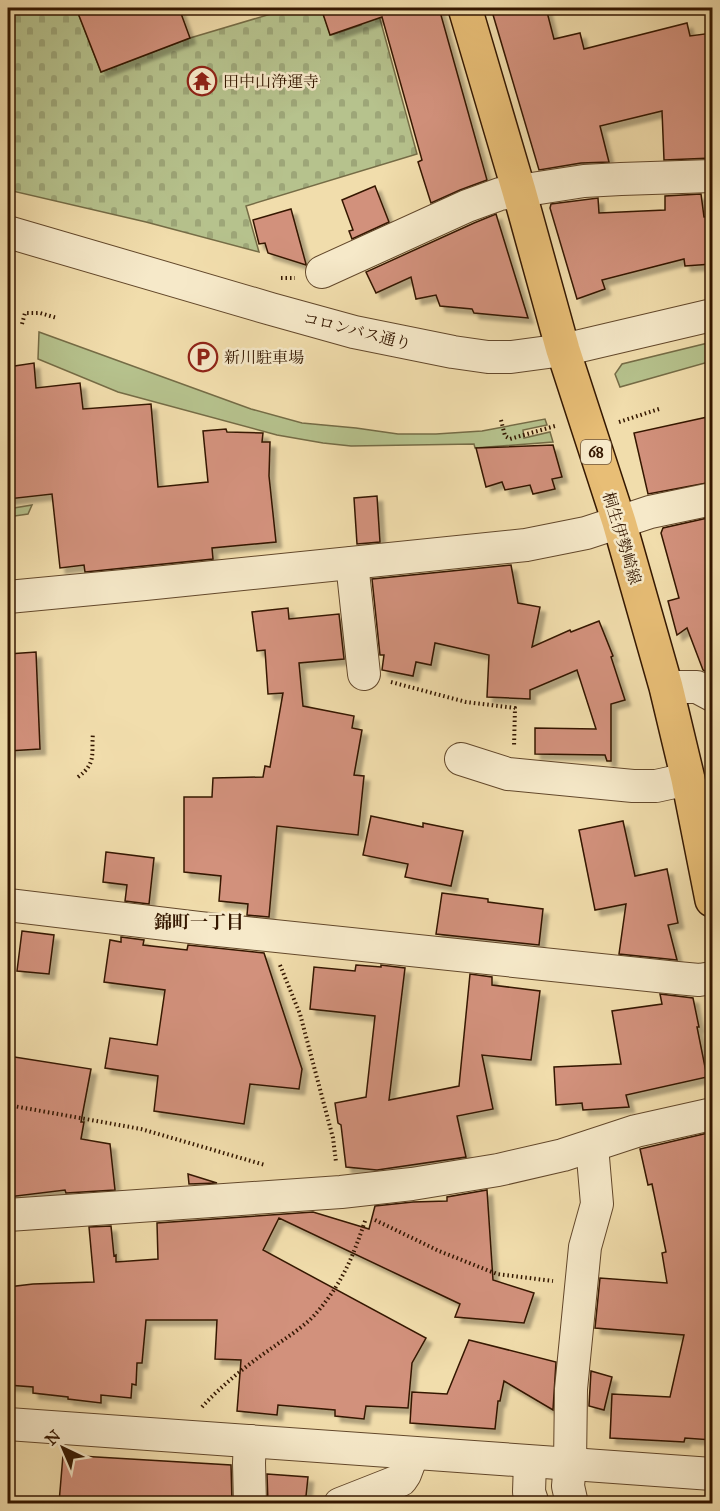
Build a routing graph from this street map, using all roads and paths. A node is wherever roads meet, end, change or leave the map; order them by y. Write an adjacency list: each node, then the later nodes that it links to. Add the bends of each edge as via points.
1 (465, 8): 3 (main road, 桐生伊勢崎線 / 68)
2 (712, 176): 3 (street, via 621,179)
3 (519, 191): 5 (street, via 467,206); 9 (main road, 桐生伊勢崎線 / 68)
4 (8, 232): 9 (street, コロンバス通り, via 271,309 409,344 488,357)
5 (322, 272)
6 (712, 315): 9 (street, コロンバス通り)
7 (57, 318): 8 (path, via 25,313)
8 (22, 324)
9 (563, 350): 15 (main road, 桐生伊勢崎線 / 68)
10 (659, 409): 12 (path)
11 (501, 420): 13 (path, via 505,436 510,439)
12 (619, 422)
13 (555, 426)
14 (712, 499): 15 (street)
15 (619, 522): 16 (street, via 526,545); 19 (main road, 桐生伊勢崎線 / 68)
16 (352, 564): 17 (street); 18 (street)
17 (8, 597)
18 (364, 674): 22 (path, via 466,702 515,708)
19 (666, 687): 20 (street, via 697,687); 25 (main road, 桐生伊勢崎線 / 68)
20 (712, 696)
21 (93, 733): 24 (path, via 90,766)
22 (514, 748)
23 (461, 759): 25 (street, via 508,774 633,786)
24 (78, 777)
25 (688, 779): 26 (main road, 桐生伊勢崎線 / 68)
26 (712, 900)
27 (8, 905): 28 (street)
28 (271, 936): 29 (street, via 677,978); 32 (path, via 300,1014 333,1138)
29 (712, 978)
30 (712, 1114): 31 (street, via 636,1131)
31 (592, 1146): 32 (street, via 498,1170); 40 (street, via 597,1204 580,1285 571,1389)
32 (341, 1192): 33 (street)
33 (8, 1215)
34 (367, 1215): 35 (path, via 346,1271 317,1313 242,1371)
35 (196, 1414)
36 (8, 1424): 37 (street)
37 (250, 1441): 38 (street); 42 (street)
38 (413, 1453): 39 (street); 43 (street, via 401,1480)
39 (530, 1462): 40 (street); 44 (street)
40 (570, 1464): 41 (street); 45 (street, via 568,1486)
41 (712, 1474)
42 (250, 1503)
43 (340, 1503)
44 (532, 1503)
45 (572, 1503)

